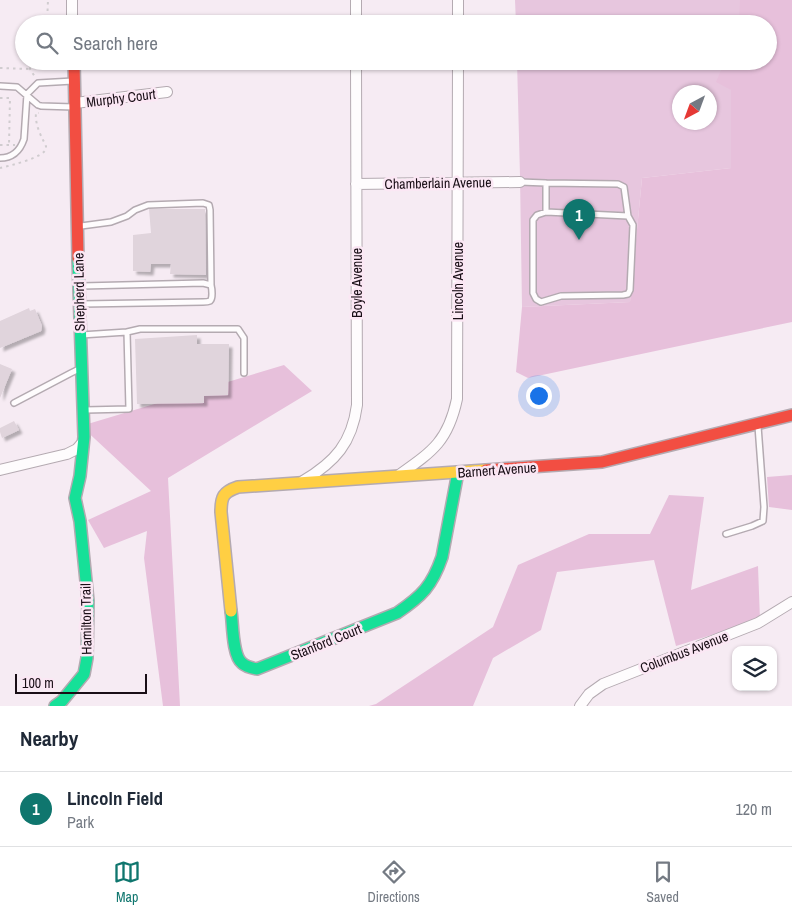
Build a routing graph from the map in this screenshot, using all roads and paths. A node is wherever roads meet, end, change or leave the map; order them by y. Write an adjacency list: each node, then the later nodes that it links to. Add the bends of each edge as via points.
1 (48, 0): 5 (path)
2 (72, 0): 6 (street)
3 (356, 0): 7 (street)
4 (458, 0): 8 (street)
5 (47, 15)
6 (72, 15)
7 (356, 15)
8 (458, 15)
9 (0, 68): 10 (path)
10 (15, 68)
11 (74, 70): 14 (street, Shepherd Lane)
12 (356, 70): 29 (street, Boyle Avenue)
13 (458, 70): 26 (street, Lincoln Avenue)
14 (74, 81): 17 (lane, via 38,83); 19 (street, Shepherd Lane)
15 (0, 86): 17 (lane, via 17,87)
16 (168, 92): 19 (street, Murphy Court)
17 (27, 94): 19 (lane, via 41,106); 23 (lane)
18 (0, 98): 22 (path, via 10,98)
19 (74, 105): 32 (street, Shepherd Lane)
20 (38, 113): 25 (path, via 35,116 46,150 23,162)
21 (0, 144): 22 (path)
22 (9, 145): 23 (path)
23 (22, 145): 24 (lane, via 18,152)
24 (0, 158)
25 (0, 168)
26 (458, 182): 27 (street, Chamberlain Avenue); 29 (street, Chamberlain Avenue); 47 (street, Lincoln Avenue, via 457,399 451,422 439,442 422,459)
27 (520, 182): 28 (lane)
28 (546, 182): 30 (lane); 31 (lane, via 618,184 624,187)
29 (356, 184): 48 (street, Boyle Avenue, via 355,418 337,455)
30 (546, 212): 31 (lane); 31 (lane, via 534,220 533,293 541,302 561,296 628,294 633,225)
31 (628, 216)
32 (78, 226): 33 (lane, via 110,222 148,205 209,205); 34 (street, Shepherd Lane)
33 (211, 285): 34 (lane); 35 (lane, via 211,299 203,302)
34 (79, 286): 35 (street, Shepherd Lane)
35 (79, 304): 37 (street, Shepherd Lane)
36 (126, 332): 37 (lane); 39 (lane, via 140,329 238,329 244,338); 41 (lane, via 129,409)
37 (80, 335): 38 (street, Shepherd Lane)
38 (82, 368): 40 (lane); 41 (street, Shepherd Lane)
39 (244, 373)
40 (14, 403)
41 (83, 410): 44 (street, Shepherd Lane)
42 (792, 415): 43 (street, Barnert Avenue)
43 (758, 423): 46 (street, Barnert Avenue, via 602,462); 51 (lane, via 763,522)
44 (83, 442): 45 (street, via 67,454); 50 (street, Shepherd Lane, via 75,498)
45 (0, 470)
46 (458, 472): 47 (street, Barnert Avenue); 49 (street, Stanford Court, via 439,568 416,601 397,613 257,669 248,668 237,659)
47 (397, 476): 48 (street, Barnert Avenue)
48 (300, 482): 49 (street, Barnert Avenue, via 230,489 221,502)
49 (221, 519)
50 (80, 521): 53 (street, Hamilton Trail, via 88,600 87,658 84,674)
51 (726, 534)
52 (792, 602): 54 (street, Columbus Avenue, via 758,623 603,684)
53 (55, 706)
54 (580, 706)

